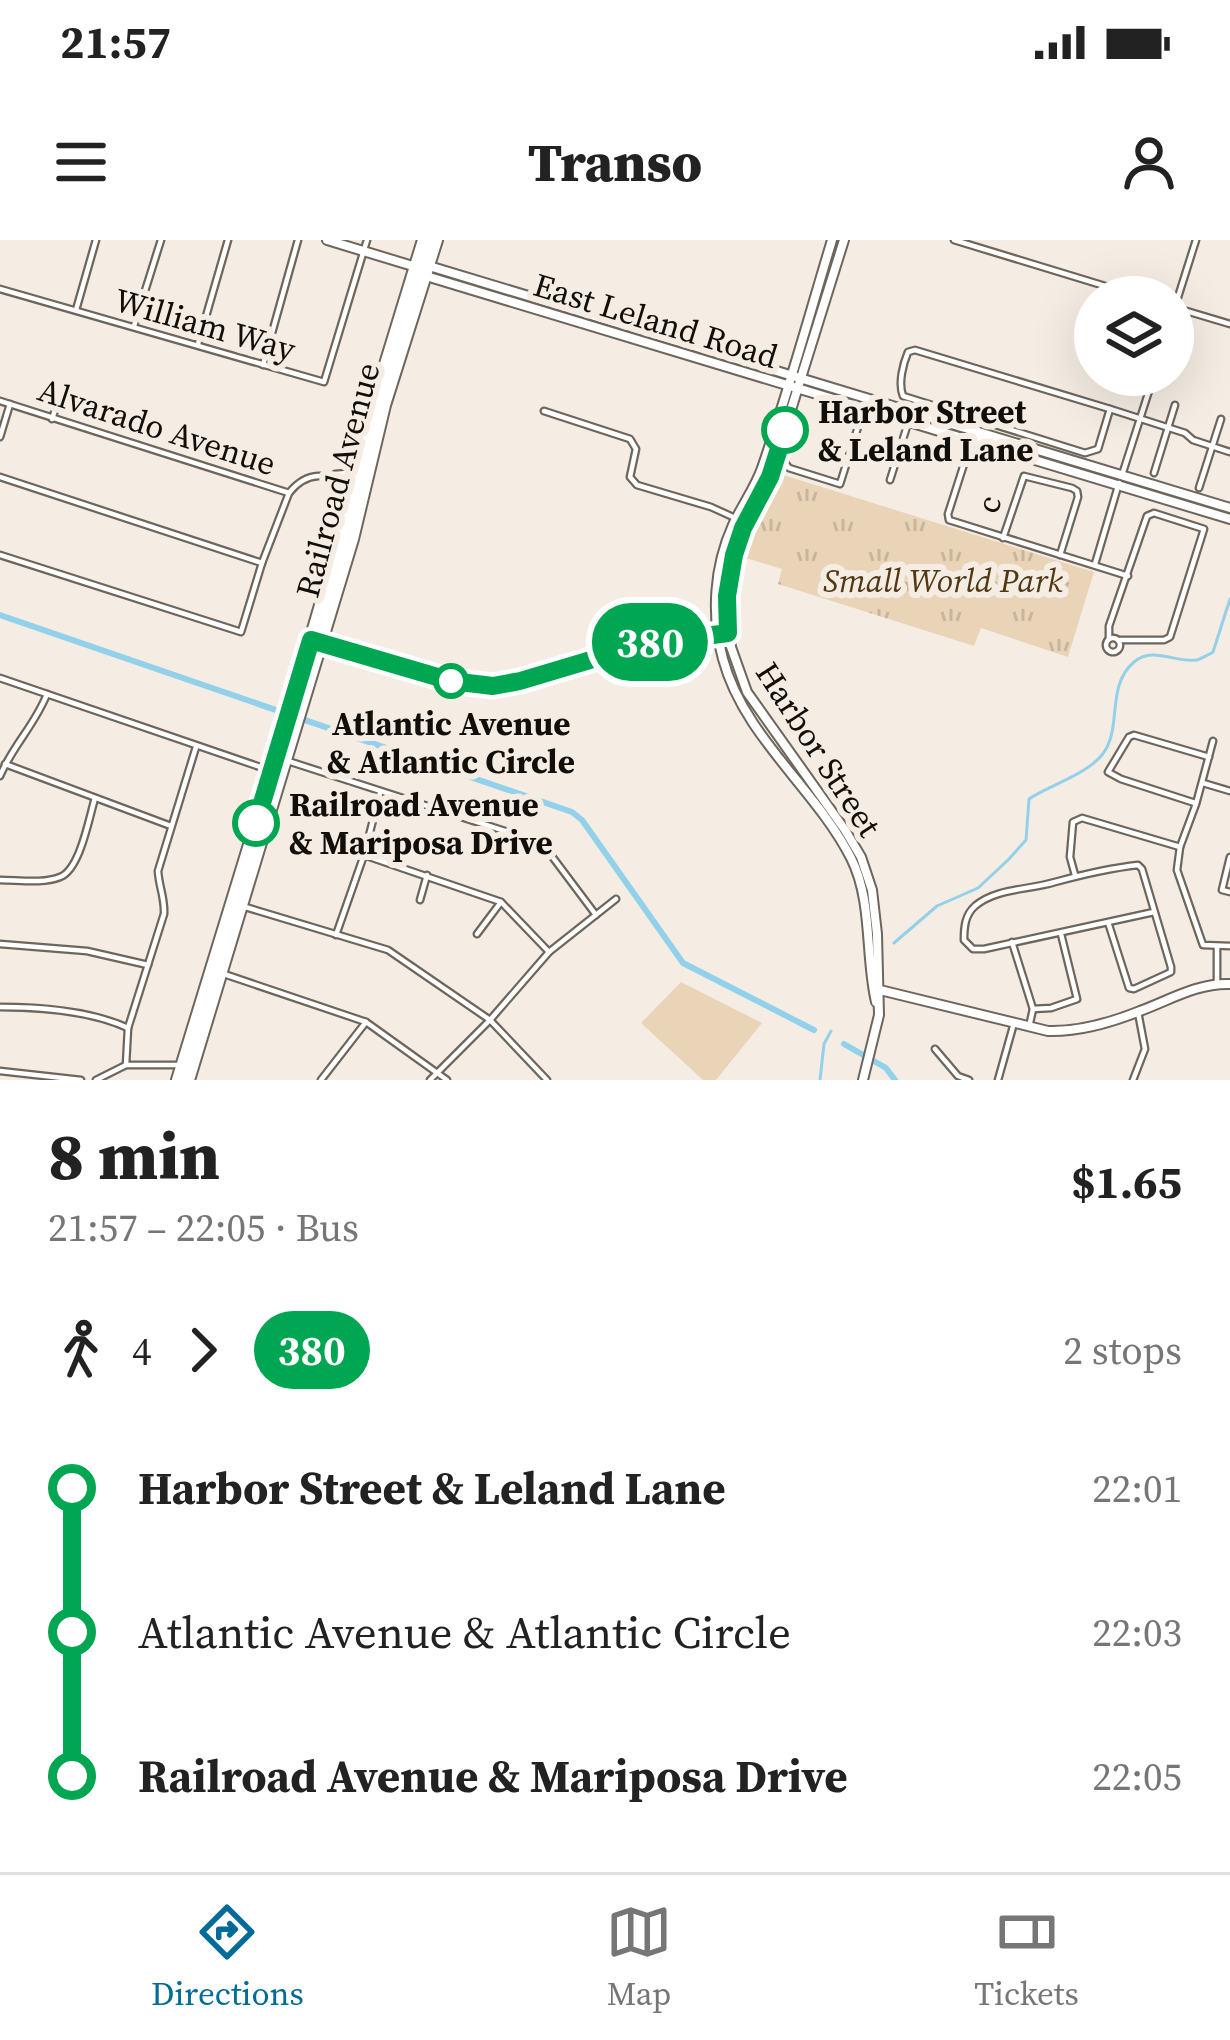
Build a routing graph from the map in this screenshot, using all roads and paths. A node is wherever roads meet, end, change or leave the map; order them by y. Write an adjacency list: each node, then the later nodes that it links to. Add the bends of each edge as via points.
1 (96, 240): 18 (street)
2 (160, 240): 21 (street)
3 (228, 240): 22 (street)
4 (298, 240): 23 (street)
5 (327, 240): 13 (street, East Leland Road)
6 (367, 240): 13 (street, William Way)
7 (424, 240): 14 (highway, Railroad Avenue)
8 (436, 240): 14 (highway, Railroad Avenue)
9 (832, 240): 24 (street, Harbor Street)
10 (844, 240): 25 (street, Harbor Street)
11 (954, 240): 16 (street)
12 (1196, 240): 15 (street)
13 (364, 252): 14 (street, East Leland Road); 23 (street, William Way, via 325,382)
14 (424, 269): 24 (street, East Leland Road); 43 (highway, Railroad Avenue); 54 (highway, Railroad Avenue)
15 (1185, 276)
16 (1074, 277)
17 (0, 289): 18 (street, William Way)
18 (75, 312): 21 (street, William Way)
19 (1194, 314): 20 (street)
20 (1230, 324)
21 (133, 328): 22 (street, William Way)
22 (197, 346): 23 (street, William Way)
23 (263, 365)
24 (789, 380): 25 (street, East Leland Road); 59 (street, Harbor Street)
25 (800, 383): 31 (street, East Leland Road); 34 (street, East Leland Road); 44 (street, Harbor Street)
26 (61, 392): 36 (street)
27 (1148, 396): 37 (street)
28 (0, 401): 29 (street, Alvarado Avenue)
29 (10, 404): 36 (street, Alvarado Avenue); 41 (street)
30 (1175, 405): 39 (street)
31 (864, 408): 38 (street, East Leland Road); 48 (street, via 840,484)
32 (1110, 409): 32 (street, via 923,350 908,352 901,383 913,399 1085,453 1098,449); 37 (street)
33 (544, 411): 59 (street, via 630,440 637,485)
34 (923, 416): 38 (street); 40 (street, East Leland Road)
35 (1221, 418): 45 (street)
36 (52, 419): 56 (street, Alvarado Avenue)
37 (1142, 419): 39 (street); 53 (street)
38 (908, 422): 42 (street, East Leland Road); 52 (street)
39 (1168, 428): 45 (street); 49 (street)
40 (990, 436): 42 (street); 53 (street, East Leland Road)
41 (0, 437)
42 (971, 441): 53 (street, East Leland Road); 60 (street, via 948,519)
43 (364, 442): 50 (street, Alvarado Avenue, via 348,473); 54 (highway, Railroad Avenue)
44 (779, 446): 47 (street, Harbor Street); 48 (street)
45 (1212, 447): 46 (street); 55 (street)
46 (1230, 452)
47 (776, 458): 48 (street); 59 (street, Harbor Street)
48 (789, 468)
49 (1154, 473)
50 (323, 475): 54 (street); 56 (street, Alvarado Avenue)
51 (0, 477): 63 (street)
52 (890, 480)
53 (1120, 481): 57 (street, East Leland Road); 58 (street, East Leland Road); 64 (street)
54 (360, 484): 69 (highway, Railroad Avenue)
55 (1198, 488)
56 (289, 493): 63 (street)
57 (1230, 508)
58 (1230, 519)
59 (741, 520): 66 (street, Harbor Street, via 718,578)
60 (1003, 538): 62 (street); 62 (street, c, via 1024,476 1072,488 1078,497)
61 (0, 555): 63 (street, via 241,632)
62 (1060, 555): 64 (street)
63 (262, 563)
64 (1094, 566): 65 (street)
65 (1128, 576): 67 (street); 68 (street, via 1149,514 1204,529 1170,637)
66 (723, 633): 69 (street, via 644,644 493,686); 110 (street, Harbor Street, via 755,715 854,863)
67 (1109, 639): 68 (street); 68 (street, via 1111,652)
68 (1118, 640)
69 (316, 641): 75 (highway, Railroad Avenue)
70 (0, 678): 71 (street)
71 (47, 694): 73 (street); 76 (street)
72 (1213, 741): 74 (street)
73 (197, 746): 75 (street, via 266,769); 83 (street)
74 (1209, 757): 78 (street); 82 (street, via 1134,735 1108,772)
75 (279, 763): 80 (street); 94 (highway, Railroad Avenue)
76 (5, 764): 77 (street); 81 (street)
77 (0, 776)
78 (1202, 783): 79 (street); 82 (street)
79 (1230, 791)
80 (380, 793): 85 (street); 96 (street, via 542,843)
81 (95, 798): 83 (street); 89 (street, via 73,868 62,877)
82 (1196, 804): 84 (street)
83 (171, 826): 106 (street, via 158,872 164,914)
84 (1180, 847): 88 (street, via 1082,818 1073,822); 103 (street, via 1177,869 1197,932 1202,945)
85 (364, 855): 87 (street); 100 (street)
86 (1230, 857): 90 (street)
87 (427, 875): 92 (street); 93 (street)
88 (1075, 875): 95 (street, via 1138,865); 101 (street, via 992,896 970,910 964,940 973,949)
89 (0, 880)
90 (1226, 891)
91 (616, 899): 96 (street)
92 (420, 900)
93 (501, 902): 99 (street); 105 (street)
94 (235, 904): 100 (street); 107 (highway, Railroad Avenue)
95 (1154, 912): 97 (street); 97 (street, via 1171,972 1134,989)
96 (596, 915): 105 (street)
97 (1108, 922): 98 (street)
98 (1060, 932): 101 (street); 112 (street, via 1077,999)
99 (478, 934)
100 (336, 935): 114 (street, via 388,950)
101 (1012, 942): 112 (street)
102 (0, 944): 106 (street)
103 (1217, 946): 104 (street); 108 (street)
104 (1230, 946)
105 (549, 952): 114 (street)
106 (148, 965): 118 (street)
107 (214, 972): 115 (street); 121 (highway, Railroad Avenue)
108 (1217, 984): 109 (street); 113 (street)
109 (1230, 984)
110 (876, 989): 116 (street); 124 (street, Harbor Street, via 879,1015)
111 (0, 1007): 118 (street)
112 (1033, 1009): 117 (street)
113 (1138, 1012): 117 (street, via 1073,1032); 134 (street, via 1145,1049)
114 (490, 1019): 123 (street); 131 (street)
115 (366, 1022): 123 (street); 128 (street)
116 (1014, 1023): 117 (street); 133 (street)
117 (1029, 1027)
118 (128, 1028): 120 (street)
119 (935, 1049): 132 (street)
120 (126, 1065): 121 (street); 126 (street)
121 (187, 1071): 127 (highway, Railroad Avenue)
122 (0, 1072): 125 (street)
123 (438, 1072): 129 (street); 130 (street)
124 (864, 1075)
125 (81, 1080)
126 (96, 1080)
127 (178, 1080)
128 (321, 1080)
129 (430, 1080)
130 (447, 1080)
131 (547, 1080)
132 (969, 1080)
133 (998, 1080)
134 (1133, 1080)

